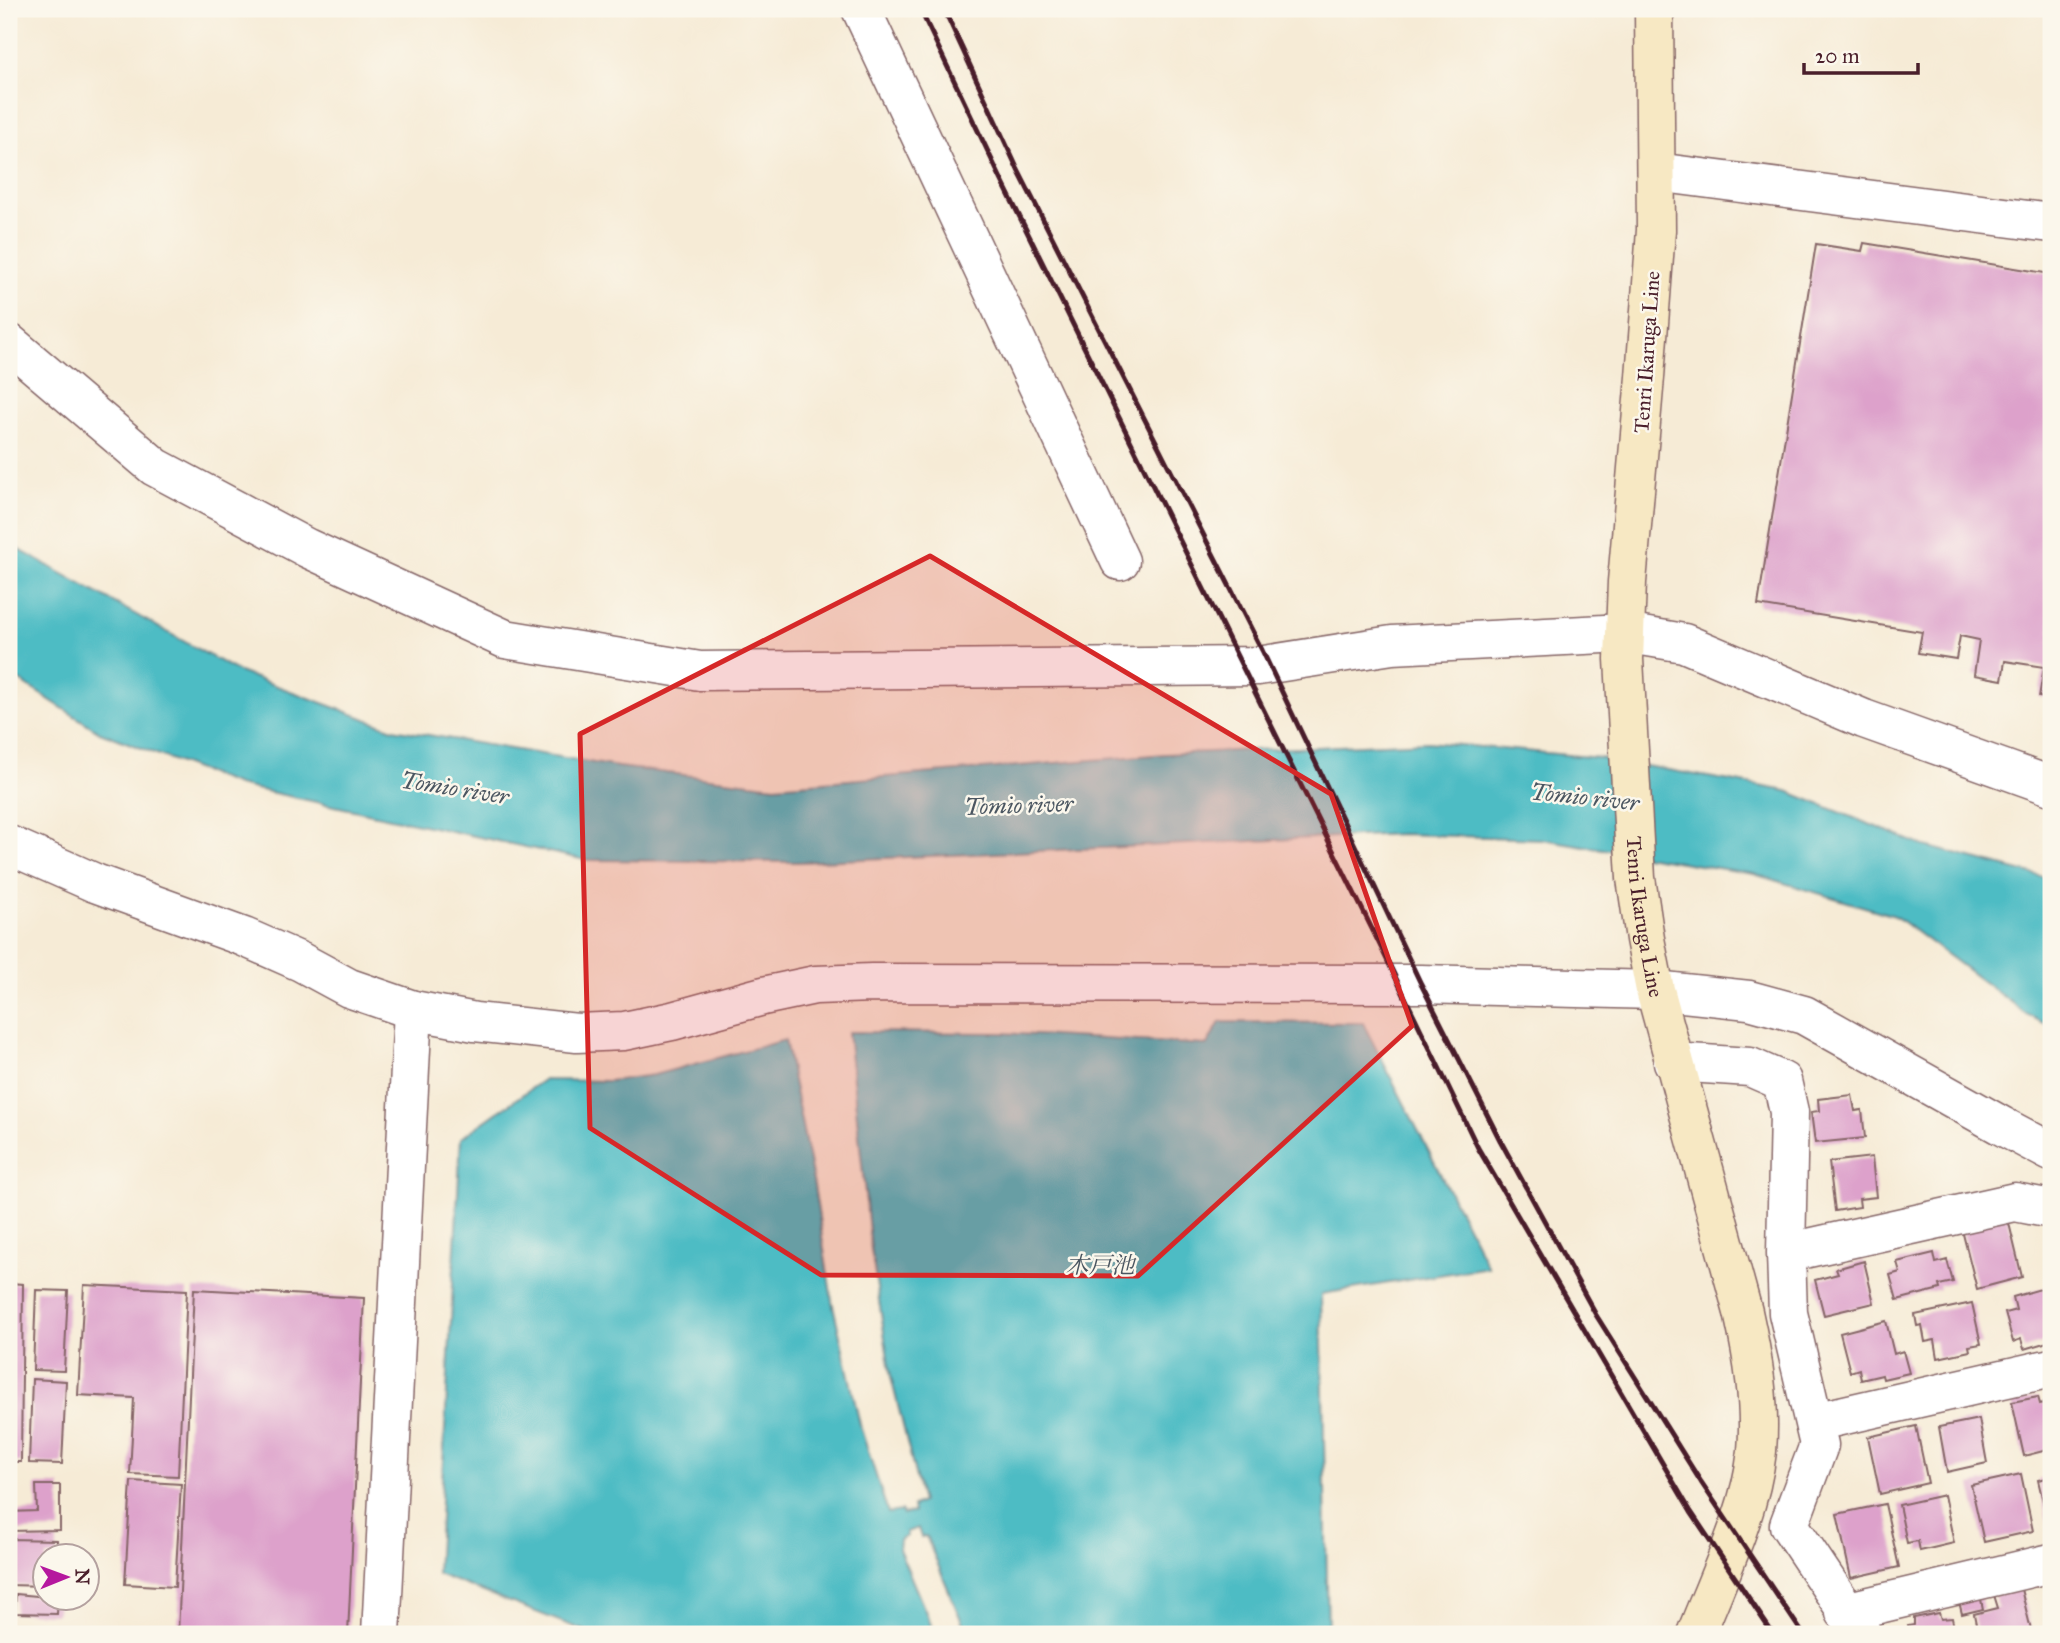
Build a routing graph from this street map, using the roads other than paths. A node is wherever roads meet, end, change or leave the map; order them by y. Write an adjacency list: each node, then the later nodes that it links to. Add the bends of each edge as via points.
1 (861, 9): 6 (street)
2 (1654, 9): 3 (main road, Tenri Ikaruga Line)
3 (1656, 172): 4 (street); 7 (main road, Tenri Ikaruga Line, via 1651,305)
4 (2051, 223)
5 (9, 343): 7 (street, via 155,467 307,548 505,639 700,671 1258,666 1392,645)
6 (1120, 561)
7 (1624, 646): 8 (street, via 1684,643 1864,719); 10 (main road, Tenri Ikaruga Line, via 1633,834 1644,939)
8 (2051, 786)
9 (9, 845): 11 (street, via 95,883 244,937 349,988)
10 (1655, 989): 11 (street, via 1421,984 838,984 763,996 624,1031 578,1033); 12 (main road, Tenri Ikaruga Line); 13 (street, via 1749,1000 1804,1015)
11 (413, 1010): 20 (street)
12 (1673, 1062): 15 (street, via 1750,1067 1782,1081 1789,1112); 21 (main road, Tenri Ikaruga Line, via 1744,1312 1758,1407 1752,1482)
13 (2051, 1152)
14 (2051, 1209): 15 (street, via 2015,1202)
15 (1786, 1253): 17 (street, via 1788,1313)
16 (2051, 1368): 17 (street)
17 (1814, 1422): 19 (street, via 1819,1446 1789,1525)
18 (2051, 1563): 19 (street)
19 (1853, 1623)
20 (381, 1634)
21 (1696, 1634)

